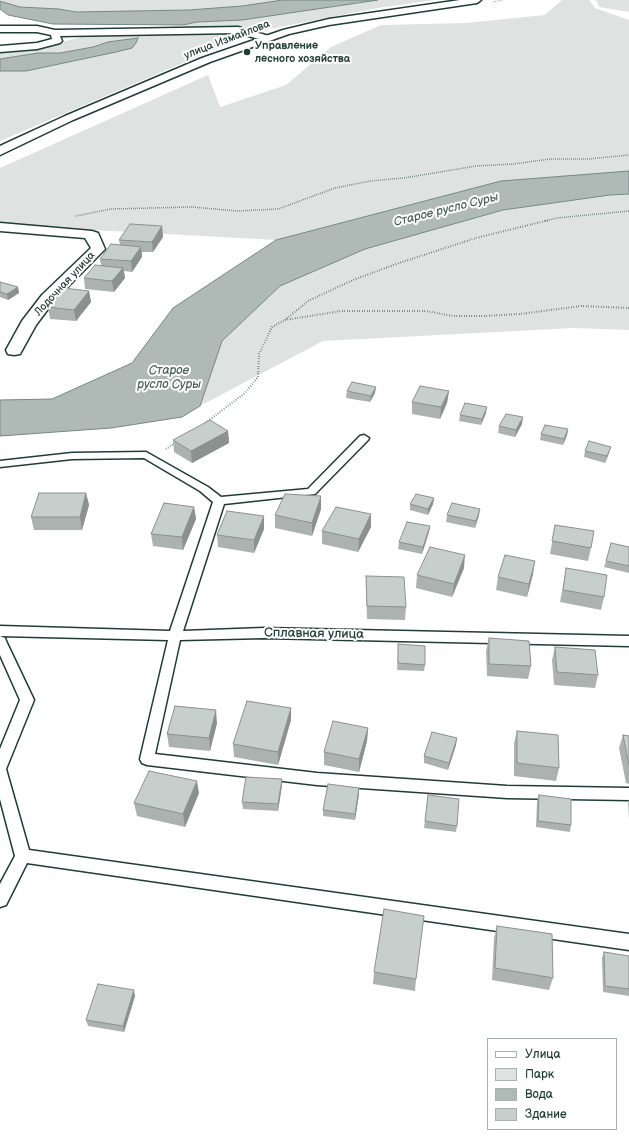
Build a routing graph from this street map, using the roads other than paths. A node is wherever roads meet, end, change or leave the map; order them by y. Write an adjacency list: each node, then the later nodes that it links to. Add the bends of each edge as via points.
1 (477, 0): 4 (main road, улица Измайлова, via 329,22)
2 (0, 29): 3 (main road, via 37,29)
3 (55, 33): 4 (main road, via 238,30); 5 (main road, via 57,41 37,46)
4 (266, 38): 6 (main road, улица Измайлова, via 69,118)
5 (0, 49)
6 (0, 151)
7 (0, 227): 8 (main road, Лодочная улица, via 87,234 93,236 98,249 48,298 28,324)
8 (14, 350)
9 (364, 438): 11 (lane, via 311,492)
10 (0, 464): 11 (lane, via 72,456 146,455)
11 (219, 500): 13 (lane)
12 (0, 631): 13 (lane, Сплавная улица)
13 (175, 636): 15 (lane, Сплавная улица, via 264,633); 18 (lane, via 147,759 317,779 507,792)
14 (0, 641): 16 (lane, via 27,700)
15 (629, 641)
16 (0, 767)
17 (0, 772): 19 (lane)
18 (629, 794)
19 (23, 856): 20 (lane); 21 (lane)
20 (0, 900)
21 (629, 942)

